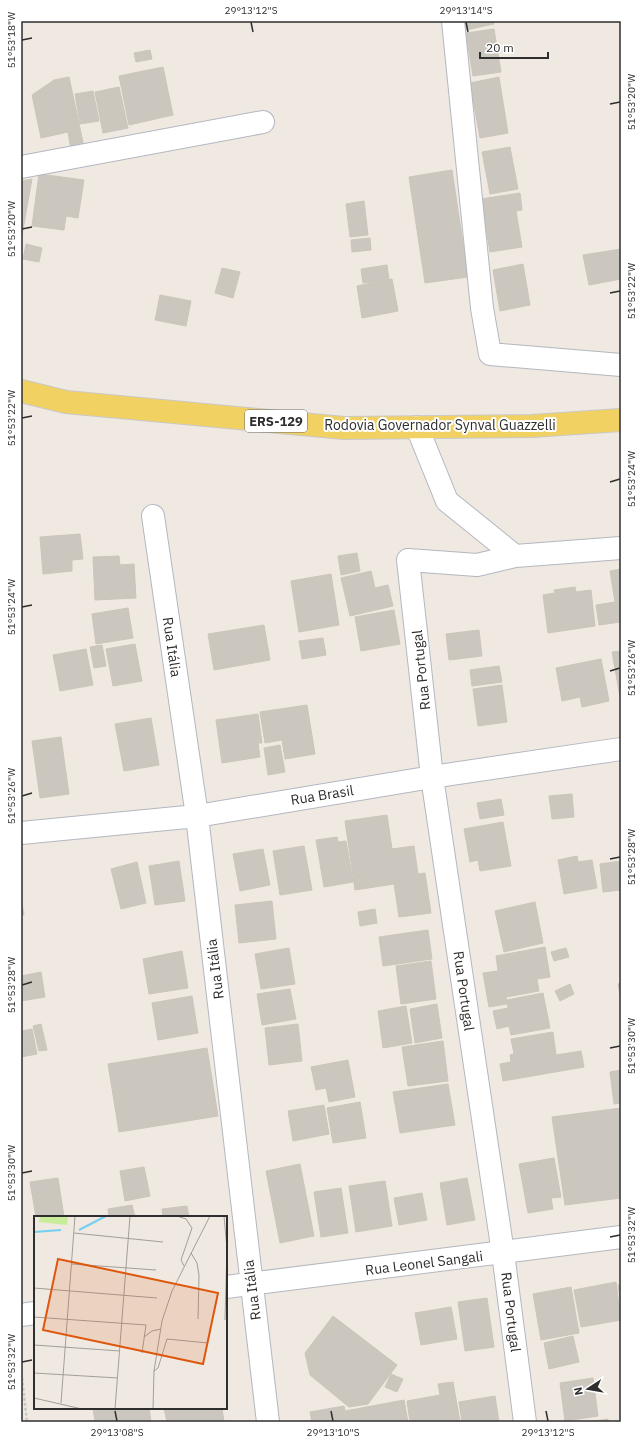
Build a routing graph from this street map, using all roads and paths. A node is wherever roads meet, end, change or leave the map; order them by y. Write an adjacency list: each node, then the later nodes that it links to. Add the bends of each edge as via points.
1 (453, 21): 4 (street, via 482,308 490,354)
2 (264, 122): 3 (street)
3 (21, 167)
4 (621, 365)
5 (21, 391): 7 (main road, Rodovia Governador Synval Guazzelli / ERS-129, via 66,402 344,428)
6 (621, 420): 7 (main road, Rodovia Governador Synval Guazzelli / ERS-129, via 532,426)
7 (417, 428): 10 (street, via 447,501)
8 (153, 516): 13 (street, Rua Itália)
9 (621, 548): 10 (street)
10 (516, 556): 12 (street, Rua Portugal, via 477,565 408,560)
11 (621, 749): 12 (street, Rua Brasil)
12 (432, 777): 13 (street, Rua Brasil); 16 (street, Rua Portugal)
13 (197, 816): 14 (street, Rua Brasil); 17 (street, Rua Itália)
14 (21, 833)
15 (621, 1237): 16 (street, Rua Leonel Sangali)
16 (503, 1253): 17 (street, Rua Leonel Sangali); 24 (street, Rua Portugal)
17 (251, 1284): 18 (street, Rua Leonel Sangali); 23 (street, Rua Itália)
18 (227, 1287)
19 (34, 1313): 20 (street)
20 (21, 1315)
21 (21, 1368): 22 (path)
22 (27, 1422)
23 (268, 1422)
24 (525, 1422)

